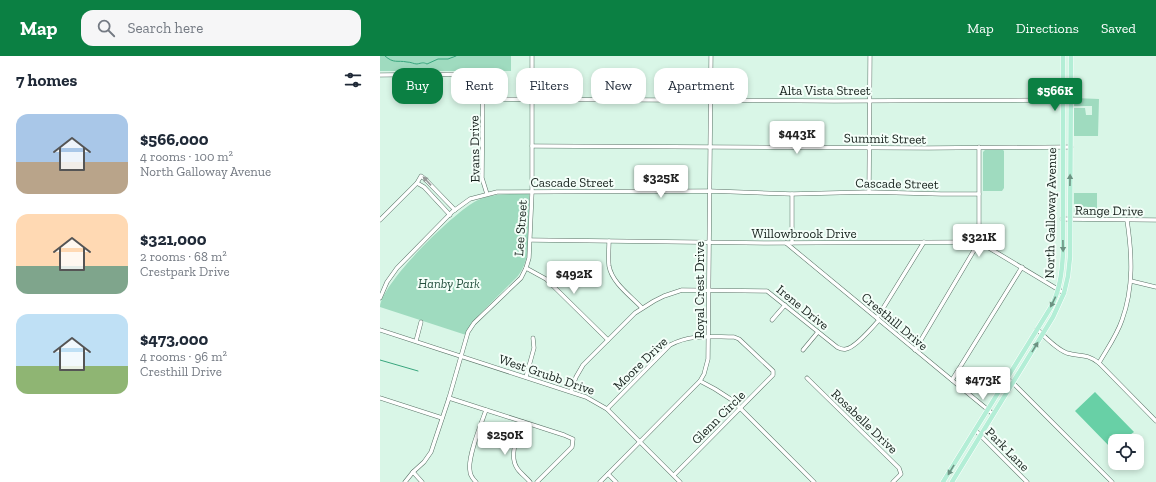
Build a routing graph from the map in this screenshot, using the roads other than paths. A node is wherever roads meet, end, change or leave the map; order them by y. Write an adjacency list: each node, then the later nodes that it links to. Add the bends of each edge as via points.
1 (532, 56): 6 (street, Lee Street)
2 (711, 56): 7 (street, Royal Crest Drive)
3 (870, 56): 13 (street)
4 (1064, 56): 14 (main road, North Galloway Avenue)
5 (1071, 56): 15 (main road, North Galloway Avenue)
6 (532, 68)
7 (711, 68)
8 (451, 74): 9 (street, Evans Drive)
9 (380, 75)
10 (583, 99): 11 (street, Alta Vista Street)
11 (654, 99)
12 (748, 100): 13 (street, Alta Vista Street)
13 (870, 100): 14 (street, Alta Vista Street); 21 (street)
14 (1063, 100): 15 (street, Alta Vista Street); 23 (main road, North Galloway Avenue)
15 (1070, 100): 24 (main road, North Galloway Avenue)
16 (483, 104): 29 (street, Evans Drive, via 482,178)
17 (532, 104): 19 (street, Lee Street)
18 (711, 104): 20 (street, Royal Crest Drive)
19 (532, 146): 20 (street, Summit Street); 26 (street, Lee Street)
20 (710, 146): 21 (street, Summit Street); 27 (street, Royal Crest Drive)
21 (870, 147): 22 (street, Summit Street); 28 (street)
22 (980, 147): 23 (street, Summit Street); 31 (street)
23 (1063, 147): 24 (street, Summit Street); 35 (main road, North Galloway Avenue)
24 (1071, 147): 36 (main road, North Galloway Avenue, one-way to 24)
25 (417, 183): 32 (street, one-way to 25, via 424,177 420,177); 33 (street); 34 (street)
26 (532, 192): 27 (street, Cascade Street); 29 (street, Cascade Street); 39 (street, Lee Street)
27 (710, 192): 30 (street, Cascade Street); 41 (street, Royal Crest Drive)
28 (869, 192): 30 (street, Cascade Street); 31 (street, Cascade Street)
29 (487, 194): 32 (street, Cascade Street, via 470,199)
30 (792, 194): 45 (street)
31 (979, 194): 44 (street)
32 (455, 210): 33 (street, Cascade Street)
33 (450, 214): 53 (street, Cascade Street, via 397,268)
34 (380, 218)
35 (1062, 219): 36 (street, Range Drive); 50 (main road, North Galloway Avenue, one-way to 50, via 1063,260)
36 (1069, 219): 37 (street, Range Drive); 52 (main road, North Galloway Avenue, via 1070,257)
37 (1127, 220): 38 (street, Range Drive); 48 (street, via 1132,262)
38 (1156, 220)
39 (531, 240): 40 (street, Willowbrook Drive); 47 (street, Lee Street)
40 (609, 241): 41 (street, Willowbrook Drive); 55 (street, via 609,265 612,274)
41 (710, 242): 42 (street, Willowbrook Drive); 51 (street, Royal Crest Drive)
42 (785, 242): 45 (street, Willowbrook Drive); 56 (street, Cresthill Drive)
43 (924, 242): 44 (street, Willowbrook Drive); 45 (street, Willowbrook Drive); 56 (street, Irene Drive)
44 (979, 242): 46 (street); 68 (street)
45 (792, 243)
46 (1022, 267): 50 (street); 75 (street)
47 (526, 268): 65 (street, via 546,279); 69 (street, Lee Street, via 521,278 474,323 468,332)
48 (1131, 281): 49 (street); 70 (street, via 1122,320)
49 (1156, 287)
50 (1058, 289): 52 (street); 59 (main road, North Galloway Avenue, one-way to 59, via 1051,307)
51 (709, 290): 54 (street, Irene Drive, via 767,290); 55 (street, Irene Drive, via 682,290); 63 (street, Royal Crest Drive)
52 (1064, 292): 62 (main road, North Galloway Avenue)
53 (380, 298)
54 (785, 305): 57 (street); 61 (street, Irene Drive)
55 (642, 308): 65 (street, Irene Drive)
56 (878, 319): 61 (street, Irene Drive, via 867,334 846,349 836,347); 68 (street, Cresthill Drive)
57 (772, 320)
58 (422, 322): 66 (street)
59 (1037, 329): 62 (street); 74 (main road, North Galloway Avenue)
60 (380, 330): 66 (street, West Grubb Drive)
61 (818, 332): 67 (street)
62 (1043, 334): 70 (street, via 1063,351 1084,355); 77 (main road, North Galloway Avenue, one-way to 62)
63 (709, 337): 71 (street, Moore Drive, via 739,339); 76 (street, Royal Crest Drive, via 708,359); 81 (street, Moore Drive, via 689,338 670,345)
64 (533, 338): 72 (street, via 534,348)
65 (608, 340): 78 (street, Irene Drive, via 576,376)
66 (416, 341): 69 (street, West Grubb Drive)
67 (803, 350)
68 (915, 350): 75 (street, Cresthill Drive)
69 (461, 356): 72 (street, West Grubb Drive); 80 (street, Lee Street)
70 (1099, 363): 87 (street)
71 (772, 371): 82 (street, Glenn Circle, via 773,375)
72 (526, 377): 78 (street, West Grubb Drive)
73 (807, 378): 97 (street, Rosabelle Drive, via 900,468 901,474)
74 (1007, 379): 77 (street); 84 (main road, North Galloway Avenue)
75 (952, 380): 84 (street, Cresthill Drive)
76 (700, 381): 82 (street, via 732,400); 91 (street, Royal Crest Drive)
77 (1013, 383): 85 (main road, North Galloway Avenue); 110 (street)
78 (571, 391): 81 (street, West Grubb Drive, via 586,396)
79 (380, 398): 86 (street)
80 (448, 398): 83 (street); 86 (street, Lee Street)
81 (607, 409): 91 (street, West Grubb Drive)
82 (740, 409): 96 (street, Glenn Circle); 106 (street)
83 (486, 410): 88 (street); 100 (street, via 470,460 469,470)
84 (988, 410): 85 (street, Cresthill Drive); 89 (main road, North Galloway Avenue)
85 (993, 414): 90 (main road, North Galloway Avenue)
86 (442, 418): 94 (street, Lee Street, via 428,457)
87 (1156, 421)
88 (523, 422): 101 (street, via 513,458 516,467); 102 (street, via 573,439 572,447)
89 (975, 430): 90 (street, Park Lane); 92 (main road, North Galloway Avenue)
90 (980, 435): 93 (main road, North Galloway Avenue); 109 (street, Park Lane)
91 (640, 442): 95 (street, Royal Crest Drive); 96 (street, West Grubb Drive)
92 (964, 448): 93 (main road); 107 (main road, North Galloway Avenue, one-way to 107)
93 (970, 452): 108 (main road, North Galloway Avenue)
94 (412, 472): 98 (street, Lee Street); 99 (street)
95 (608, 474): 103 (street, Royal Crest Drive); 104 (street)
96 (674, 475): 105 (street, West Grubb Drive)
97 (894, 481)
98 (405, 482)
99 (422, 482)
100 (476, 482)
101 (530, 482)
102 (537, 482)
103 (600, 482)
104 (616, 482)
105 (680, 482)
106 (814, 482)
107 (944, 482)
108 (952, 482)
109 (1027, 482)
110 (1112, 482)

